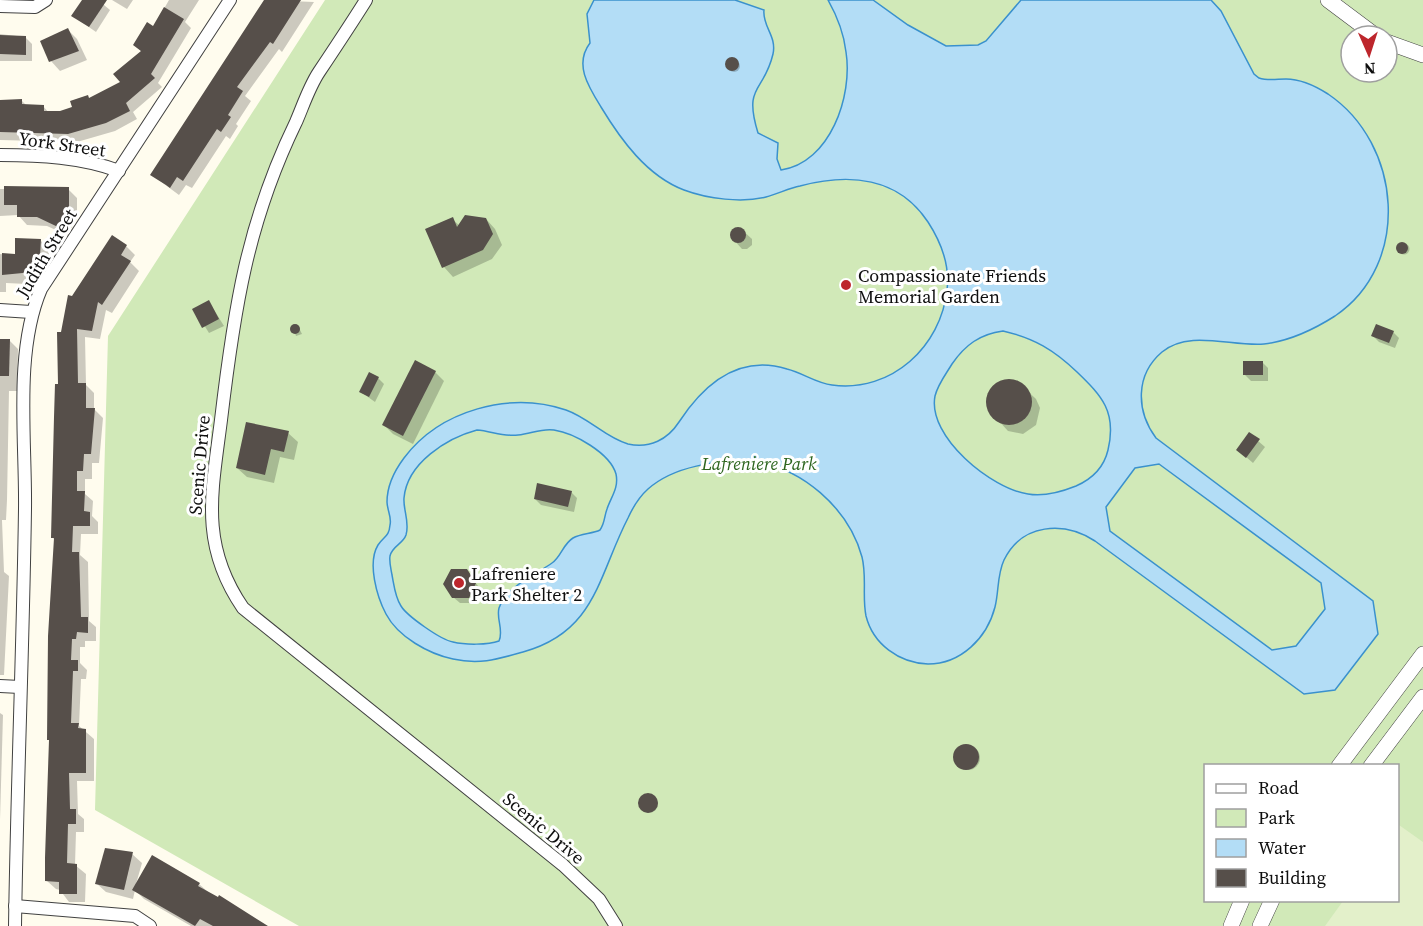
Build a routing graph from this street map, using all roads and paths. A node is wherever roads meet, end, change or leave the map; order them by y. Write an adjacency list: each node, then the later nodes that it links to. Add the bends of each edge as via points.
1 (46, 0): 5 (street, via 35,7)
2 (230, 0): 10 (street, Judith Street)
3 (366, 0): 24 (street, Scenic Drive, via 318,73 274,168 249,241 233,316 213,489 214,550 229,588 243,608 563,865 599,900)
4 (1328, 0): 6 (street)
5 (0, 6)
6 (1360, 24)
7 (1399, 46): 8 (street)
8 (1423, 55)
9 (0, 155): 10 (street, York Street, via 41,155 98,163)
10 (119, 171): 12 (street, Judith Street, via 41,288)
11 (0, 310): 12 (street)
12 (31, 312): 15 (street, Judith Street, via 23,411)
13 (1423, 654): 17 (street)
14 (0, 686): 15 (street)
15 (21, 687): 21 (street, Judith Street)
16 (1423, 697): 18 (street)
17 (1340, 764)
18 (1372, 764)
19 (1241, 902): 25 (street)
20 (1271, 902): 26 (street)
21 (15, 906): 22 (street, Judith Street); 23 (street, via 135,916)
22 (15, 926)
23 (150, 926)
24 (616, 926)
25 (1231, 926)
26 (1260, 926)

